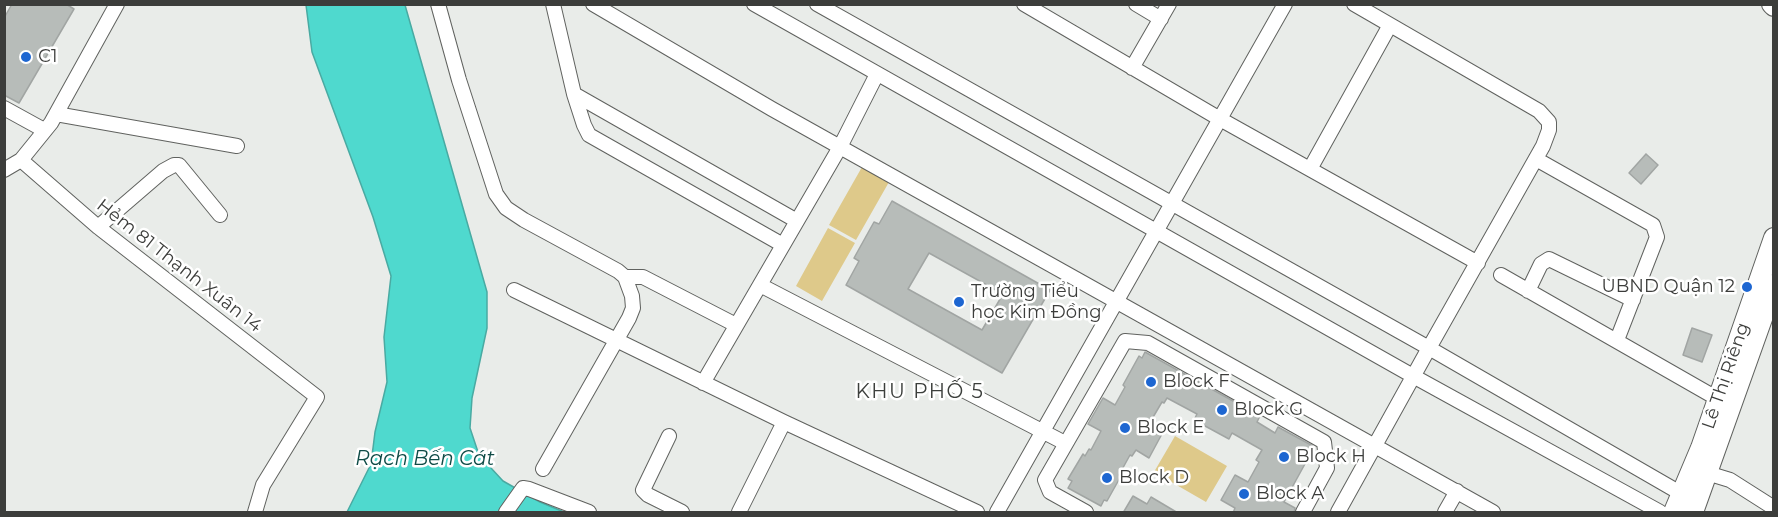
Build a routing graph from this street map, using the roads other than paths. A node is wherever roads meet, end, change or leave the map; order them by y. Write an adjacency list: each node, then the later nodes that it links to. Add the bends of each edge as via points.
1 (117, 4): 18 (street)
2 (438, 4): 36 (street, via 496,194 506,208 524,220)
3 (553, 4): 16 (street)
4 (593, 4): 22 (street)
5 (754, 4): 15 (street)
6 (817, 4): 27 (street)
7 (1023, 4): 14 (street)
8 (1136, 4): 12 (street)
9 (1170, 4): 12 (street)
10 (1284, 4): 19 (street)
11 (1354, 4): 13 (street)
12 (1161, 19): 14 (street)
13 (1390, 25): 23 (street, via 1539,111 1549,122 1547,137); 25 (street)
14 (1132, 68): 19 (street)
15 (877, 74): 22 (street); 31 (street)
16 (574, 94): 29 (street); 33 (street, via 589,135)
17 (4, 108): 20 (street)
18 (56, 114): 20 (street); 21 (street)
19 (1220, 119): 25 (street); 27 (street)
20 (44, 130): 24 (street)
21 (237, 146)
22 (840, 147): 29 (street); 42 (street)
23 (1536, 159): 34 (street); 41 (street, via 1653,225 1657,237)
24 (21, 160): 26 (street); 30 (street, Hẻm 81 Thạnh Xuân 14)
25 (1310, 169): 34 (street)
26 (4, 170)
27 (1171, 204): 31 (street); 46 (street)
28 (220, 215): 30 (street, via 179,165 174,165)
29 (797, 221): 33 (street)
30 (98, 227): 60 (street, Hẻm 81 Thạnh Xuân 14, via 317,397 263,485)
31 (1156, 231): 42 (street); 47 (street)
32 (1773, 238): 49 (street, Lê Thị Riêng)
33 (783, 245): 37 (street)
34 (1478, 263): 46 (street)
35 (1501, 275): 40 (street)
36 (625, 277): 43 (street, via 643,277); 45 (street, via 633,308)
37 (760, 285): 43 (street); 51 (street)
38 (1773, 285): 56 (street, Lê Thị Riêng)
39 (514, 290): 45 (street)
40 (1528, 291): 41 (street, via 1541,264 1549,259); 44 (street)
41 (1633, 300): 44 (street)
42 (1117, 302): 51 (street); 54 (street)
43 (736, 325): 48 (street)
44 (1617, 340): 49 (street)
45 (617, 341): 48 (street); 55 (street)
46 (1428, 348): 47 (street); 58 (street)
47 (1413, 376): 54 (street); 72 (street)
48 (703, 383): 50 (street)
49 (1718, 399): 58 (street, Lê Thị Riêng)
50 (784, 422): 64 (street); 65 (street)
51 (1043, 431): 53 (street); 66 (street)
52 (669, 436): 63 (street, via 644,490)
53 (1065, 443): 67 (street, via 1045,480 1050,492); 68 (street, via 1125,341 1148,343 1324,442 1327,468)
54 (1375, 446): 57 (street); 69 (street)
55 (543, 469)
56 (1707, 473): 59 (street, via 1730,480); 73 (street, Lê Thị Riêng)
57 (1457, 492): 70 (street); 71 (street)
58 (1678, 503)
59 (1773, 508)
60 (255, 513)
61 (506, 513): 62 (street, via 521,490 529,489)
62 (590, 513)
63 (682, 513)
64 (739, 513)
65 (977, 513)
66 (997, 513)
67 (1086, 513)
68 (1303, 513)
69 (1338, 513)
70 (1445, 513)
71 (1493, 513)
72 (1660, 513)
73 (1693, 513)

